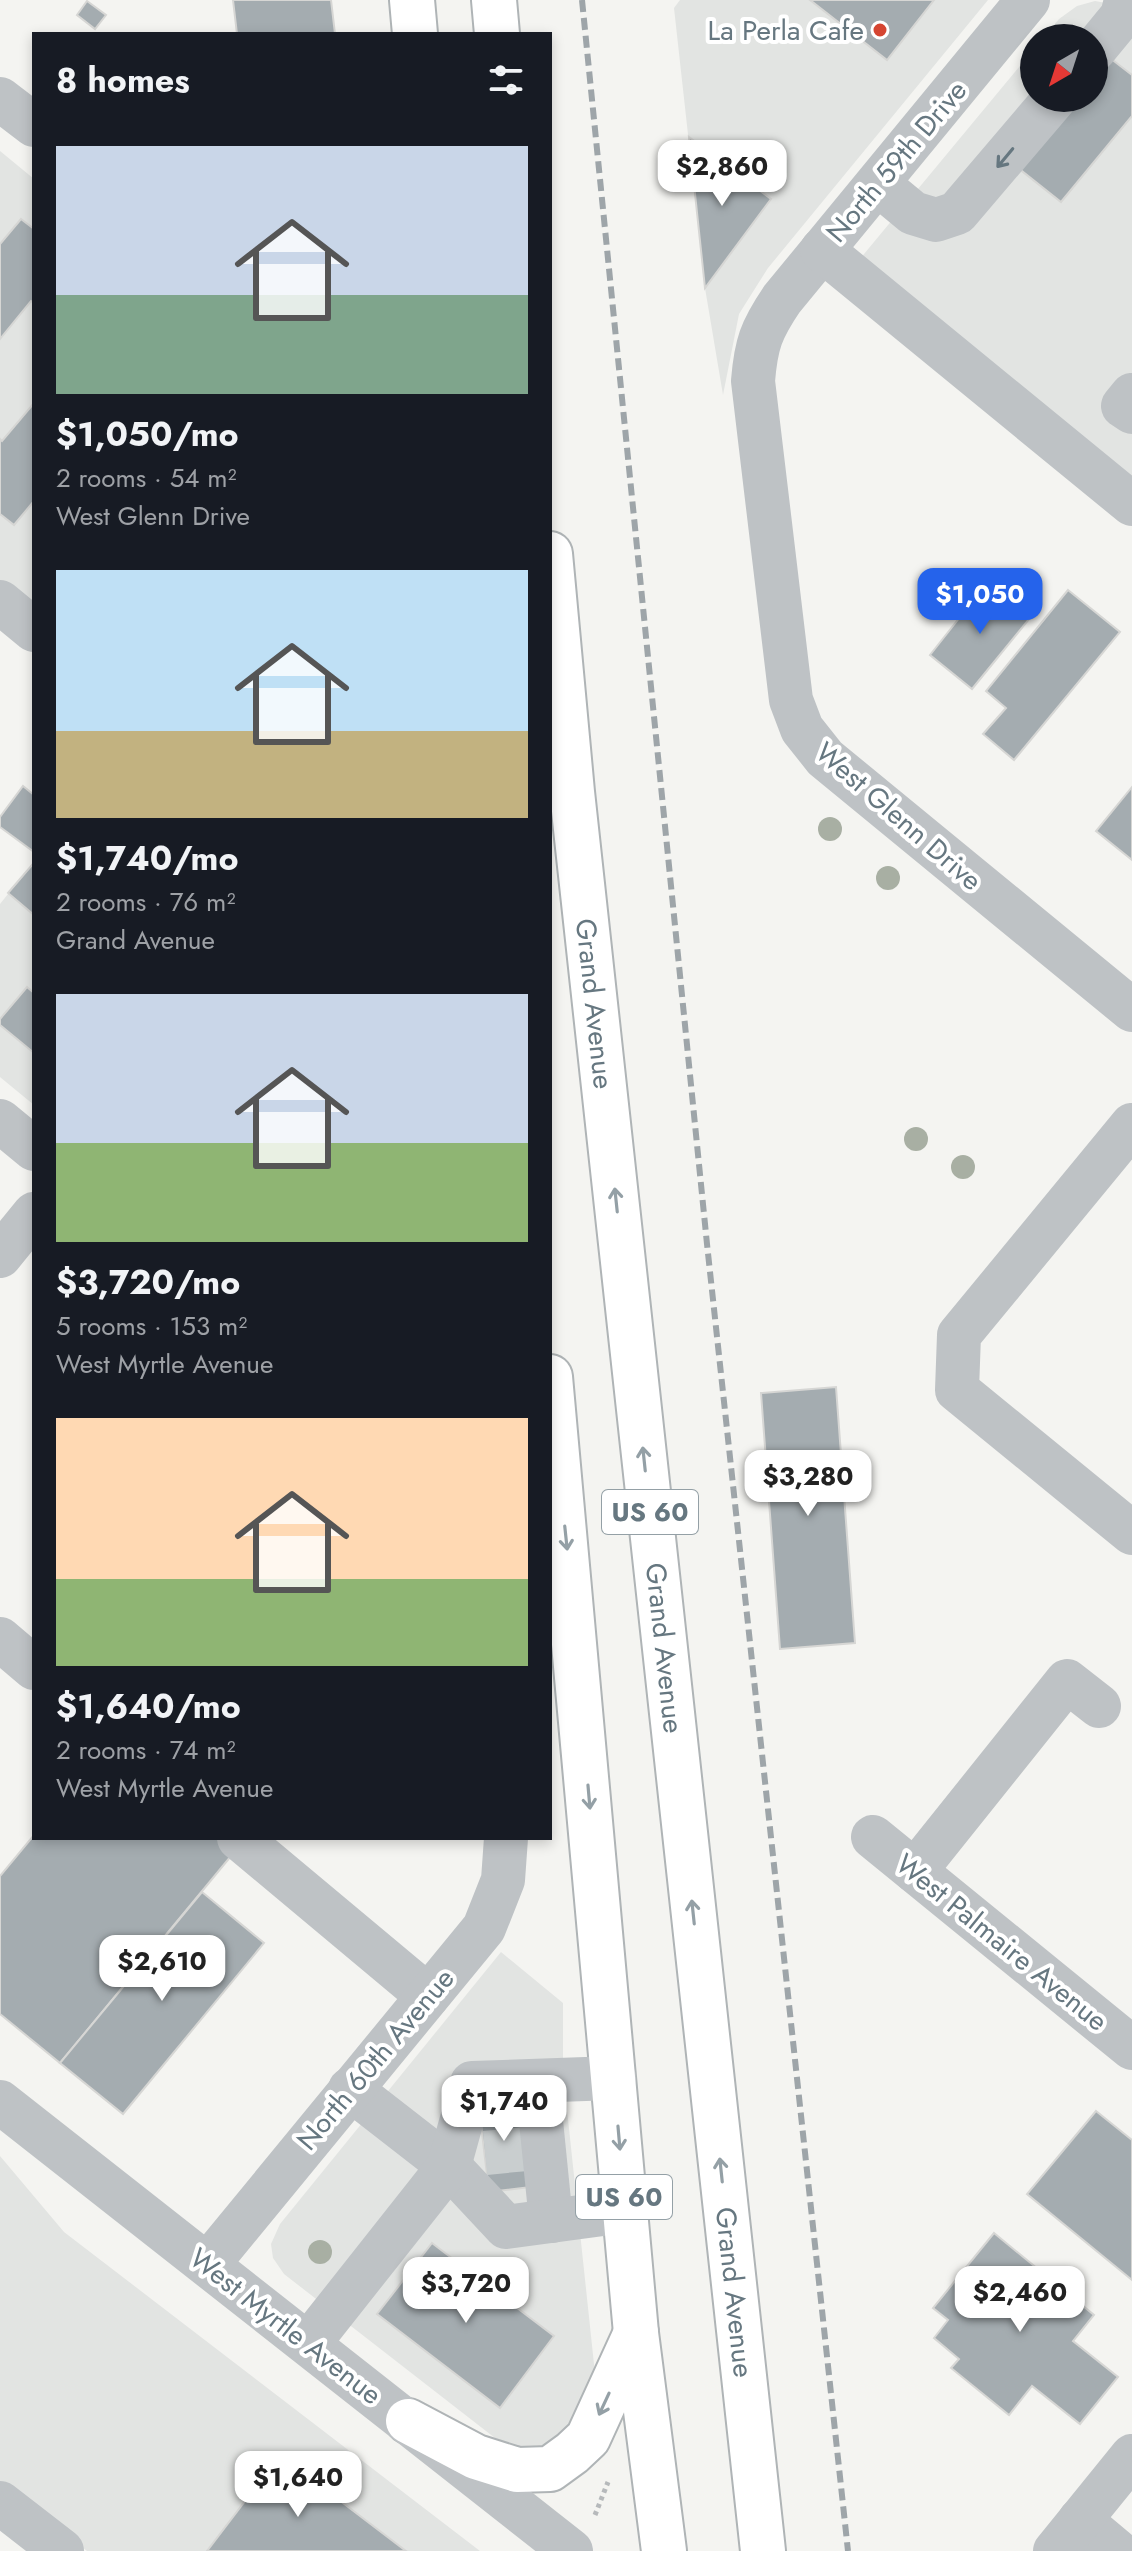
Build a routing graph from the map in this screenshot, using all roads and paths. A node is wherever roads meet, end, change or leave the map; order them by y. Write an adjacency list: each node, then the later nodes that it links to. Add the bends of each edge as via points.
1 (412, 0): 5 (highway)
2 (494, 0): 6 (highway)
3 (1028, 0): 11 (street, North 59th Drive)
4 (1126, 0): 7 (street, via 1122,16)
5 (415, 32)
6 (497, 32)
7 (1108, 33)
8 (0, 99): 10 (street)
9 (1043, 112): 11 (street, one-way to 11, via 957,213 936,220 913,213)
10 (32, 123)
11 (878, 184): 12 (street, North 59th Drive)
12 (822, 250): 13 (street, North 59th Drive); 16 (street)
13 (766, 323): 20 (street, West Glenn Drive, via 756,349 753,381 791,700 802,729 825,758)
14 (1132, 395): 15 (street, via 1123,406)
15 (1132, 412)
16 (1132, 504)
17 (552, 575): 56 (highway, Grand Avenue / US 60, one-way to 17)
18 (0, 602): 19 (street)
19 (32, 628)
20 (1132, 1010)
21 (0, 1121): 23 (street)
22 (1132, 1125): 27 (street, via 959,1335 957,1390)
23 (32, 1147)
24 (32, 1216): 25 (street)
25 (0, 1256)
26 (552, 1399): 37 (highway, US 60, one-way to 37)
27 (1132, 1533)
28 (0, 1639): 29 (street)
29 (32, 1666)
30 (1099, 1706): 34 (street, via 1067,1681)
31 (873, 1837): 34 (street, West Palmaire Avenue)
32 (241, 1840): 35 (street)
33 (506, 1840): 35 (street, North 60th Avenue, via 503,1880 484,1928)
34 (915, 1871): 36 (street, West Palmaire Avenue)
35 (428, 1996): 39 (street, North 60th Avenue)
36 (1132, 2048)
37 (614, 2078): 38 (street); 42 (highway, US 60, one-way to 42)
38 (537, 2081): 41 (street); 41 (street, via 472,2083)
39 (350, 2089): 41 (street); 44 (street, North 60th Avenue)
40 (0, 2102): 44 (street, West Myrtle Avenue)
41 (491, 2154): 43 (street); 43 (street, via 506,2227); 46 (street)
42 (625, 2211): 43 (street); 45 (highway, US 60)
43 (551, 2221)
44 (208, 2264): 46 (street, West Myrtle Avenue)
45 (636, 2333): 47 (highway, one-way to 47, via 588,2438 550,2469 517,2470 476,2457); 55 (highway, US 60)
46 (309, 2343): 47 (street, West Myrtle Avenue)
47 (408, 2421): 54 (street, West Myrtle Avenue)
48 (1132, 2456): 52 (street)
49 (608, 2482): 51 (path)
50 (0, 2503): 53 (street)
51 (595, 2515)
52 (1068, 2536): 57 (street)
53 (62, 2551)
54 (571, 2551)
55 (664, 2551)
56 (763, 2551)
57 (1117, 2551)

